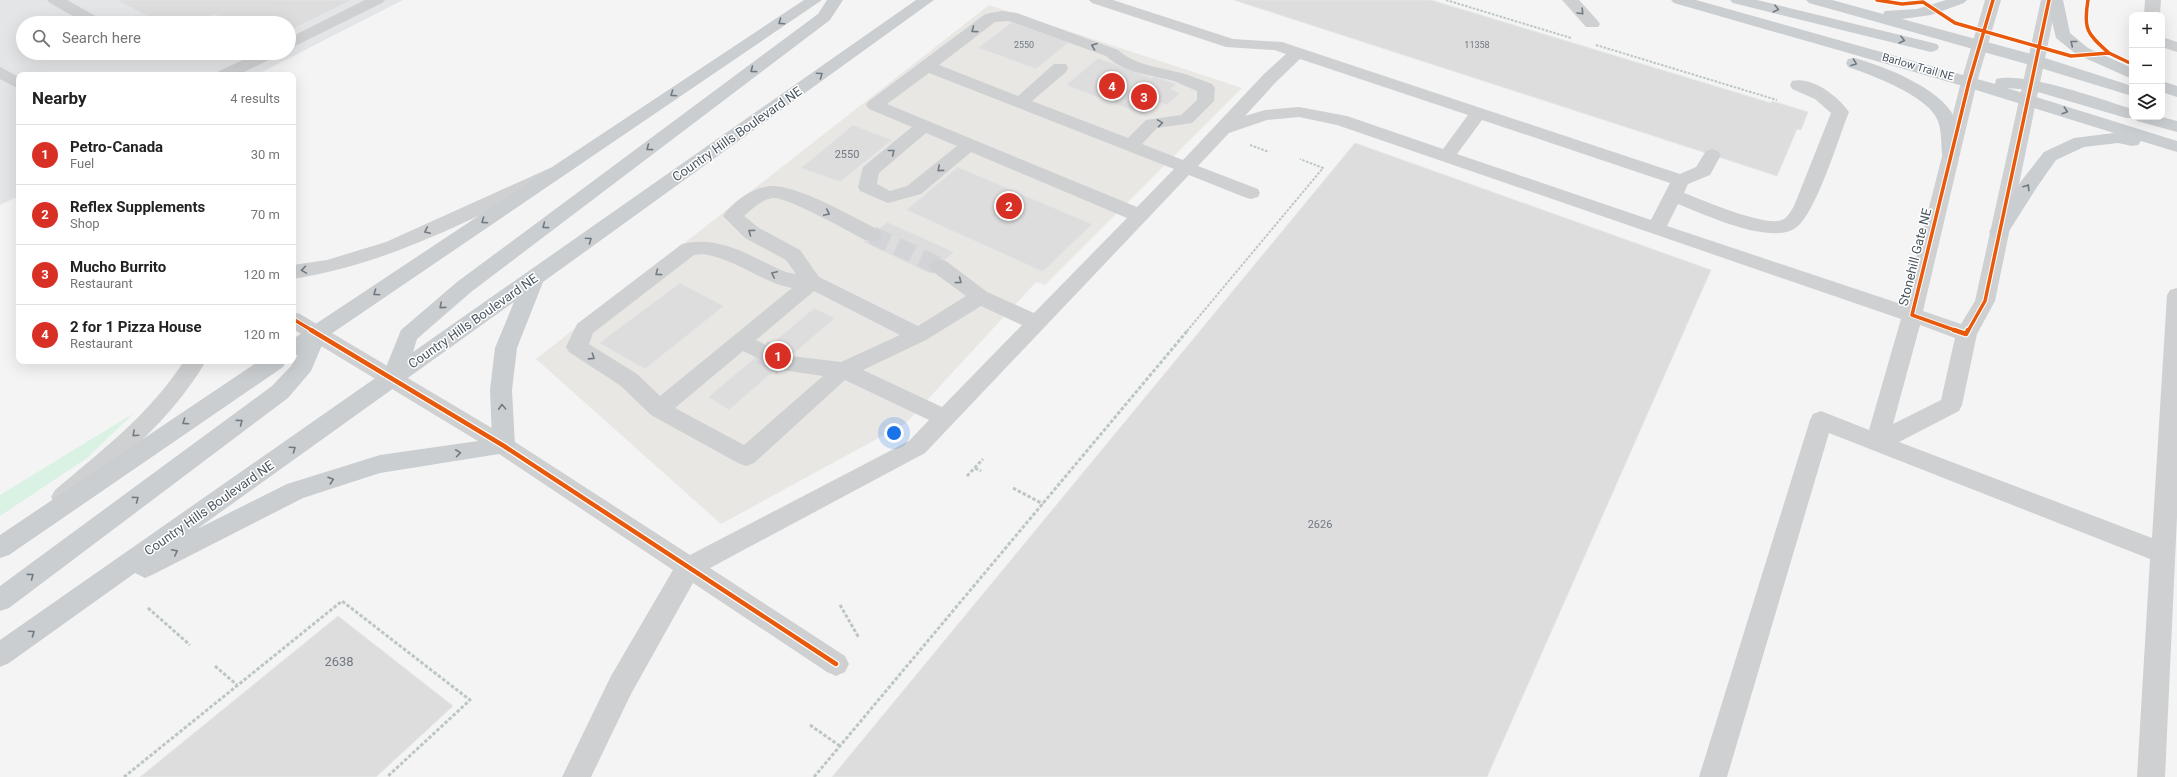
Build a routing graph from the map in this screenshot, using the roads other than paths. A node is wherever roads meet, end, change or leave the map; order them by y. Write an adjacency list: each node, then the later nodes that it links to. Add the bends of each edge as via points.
1 (55, 0): 20 (street)
2 (377, 0): 23 (street)
3 (814, 0): 59 (main road, one-way to 59)
4 (835, 0): 86 (main road, one-way to 86, via 824,17 464,287 408,335)
5 (911, 0): 21 (main road)
6 (926, 0): 21 (main road, Country Hills Boulevard NE)
7 (1096, 0): 26 (street, via 1232,44 1276,45)
8 (1570, 0): 22 (street, one-way to 22)
9 (1679, 0): 19 (main road, Barlow Trail NE)
10 (1738, 0): 27 (main road, one-way to 27)
11 (1814, 0): 17 (main road)
12 (1959, 0): 17 (main road, via 1935,10 1895,15)
13 (1993, 0): 27 (street, Stonehill Gate NE)
14 (2049, 0): 30 (street)
15 (2055, 0): 36 (main road, one-way to 15, via 2082,51 2062,35)
16 (2153, 0): 18 (street)
17 (1842, 8): 27 (main road)
18 (2152, 12)
19 (1726, 13): 38 (main road, Barlow Trail NE); 56 (main road, one-way to 56, via 1883,73 1922,96 1945,116)
20 (84, 16)
21 (895, 22): 69 (main road, Country Hills Boulevard NE, one-way to 21)
22 (1592, 24)
23 (296, 40)
24 (2165, 43): 25 (street)
25 (2177, 47)
26 (1298, 52): 47 (street); 52 (street)
27 (1979, 52): 30 (main road); 38 (street, Stonehill Gate NE)
28 (246, 60): 31 (street)
29 (257, 60): 31 (street)
30 (2036, 61): 41 (main road); 42 (street)
31 (251, 63): 35 (street)
32 (926, 66): 45 (street); 50 (street, via 875,105); 54 (street, one-way to 32, via 1152,124 1186,119 1205,101 1206,88 1180,78 1144,71 1120,62 1112,53 1011,16 990,18)
33 (1060, 68): 45 (street)
34 (0, 72): 37 (street)
35 (232, 72)
36 (2129, 73)
37 (16, 82)
38 (1969, 82): 42 (main road, Barlow Trail NE); 56 (street, Stonehill Gate NE)
39 (1798, 85): 61 (street, via 1832,101 1840,112 1796,218 1785,226 1765,226 1744,221)
40 (2165, 87): 43 (main road)
41 (2129, 89)
42 (2030, 92): 48 (main road); 55 (main road, Barlow Trail NE, one-way to 55); 65 (street)
43 (2177, 92)
44 (2165, 101): 46 (main road)
45 (1020, 103): 54 (street)
46 (2177, 104)
47 (1478, 113): 58 (street); 61 (street)
48 (2129, 113)
49 (2153, 120): 51 (main road)
50 (925, 125): 53 (street); 53 (street, one-way to 50, via 914,190 888,197 867,187 870,170)
51 (2177, 127)
52 (1223, 129): 58 (street, via 1265,115 1299,112 1341,120); 60 (street)
53 (970, 144): 63 (street)
54 (1130, 146): 60 (street)
55 (2177, 149): 65 (main road, one-way to 55, via 2050,156 2080,142 2118,138)
56 (1951, 154): 73 (street, Stonehill Gate NE)
57 (1712, 155): 61 (street, via 1704,171)
58 (1446, 157): 64 (street)
59 (564, 167): 68 (street, one-way to 68, via 411,239 344,262); 76 (main road, one-way to 76)
60 (1186, 168): 62 (street); 63 (street)
61 (1677, 188): 64 (street)
62 (1251, 192)
63 (1140, 216): 75 (street)
64 (1656, 229): 73 (street)
65 (1999, 232): 77 (street, via 1984,302)
66 (872, 234): 70 (street, one-way to 66, via 793,255 752,233 733,216 748,201 774,192 802,201)
67 (939, 266): 72 (street, one-way to 72)
68 (296, 271)
69 (534, 278): 86 (main road, Country Hills Boulevard NE); 90 (main road, one-way to 69, via 501,390 506,348)
70 (812, 282): 78 (street); 79 (street); 87 (street, one-way to 87, via 785,280 724,251 701,246 689,249 584,329 577,347 629,380)
71 (2177, 295): 93 (street)
72 (980, 297): 75 (street); 78 (street)
73 (1912, 315): 77 (street, Stonehill Gate NE); 89 (street)
74 (296, 321): 76 (street)
75 (1037, 323): 88 (street)
76 (316, 333): 80 (main road); 86 (street); 95 (main road, one-way to 76, via 280,392 304,366 311,353)
77 (1966, 334): 89 (street, via 1951,405)
78 (919, 335): 85 (street)
79 (741, 341): 81 (street); 87 (street)
80 (296, 347)
81 (762, 352)
82 (783, 363): 85 (street)
83 (193, 364): 91 (street, one-way to 91, via 155,416)
84 (271, 364): 91 (main road, one-way to 91)
85 (843, 370): 87 (street, via 746,457); 88 (street)
86 (392, 379): 90 (street); 96 (main road, Country Hills Boulevard NE, one-way to 86)
87 (659, 408)
88 (945, 418): 94 (street, via 917,447)
89 (1877, 443): 93 (street); 100 (street, via 1822,420)
90 (504, 446): 94 (street); 96 (main road, one-way to 90, via 295,491 380,464)
91 (24, 532): 92 (main road)
92 (0, 548)
93 (2162, 553): 101 (street)
94 (688, 568): 98 (street); 99 (street, via 620,685)
95 (0, 600)
96 (78, 601): 97 (main road, Country Hills Boulevard NE, one-way to 96)
97 (0, 656)
98 (836, 664)
99 (576, 777)
100 (1713, 777)
101 (2151, 777)

